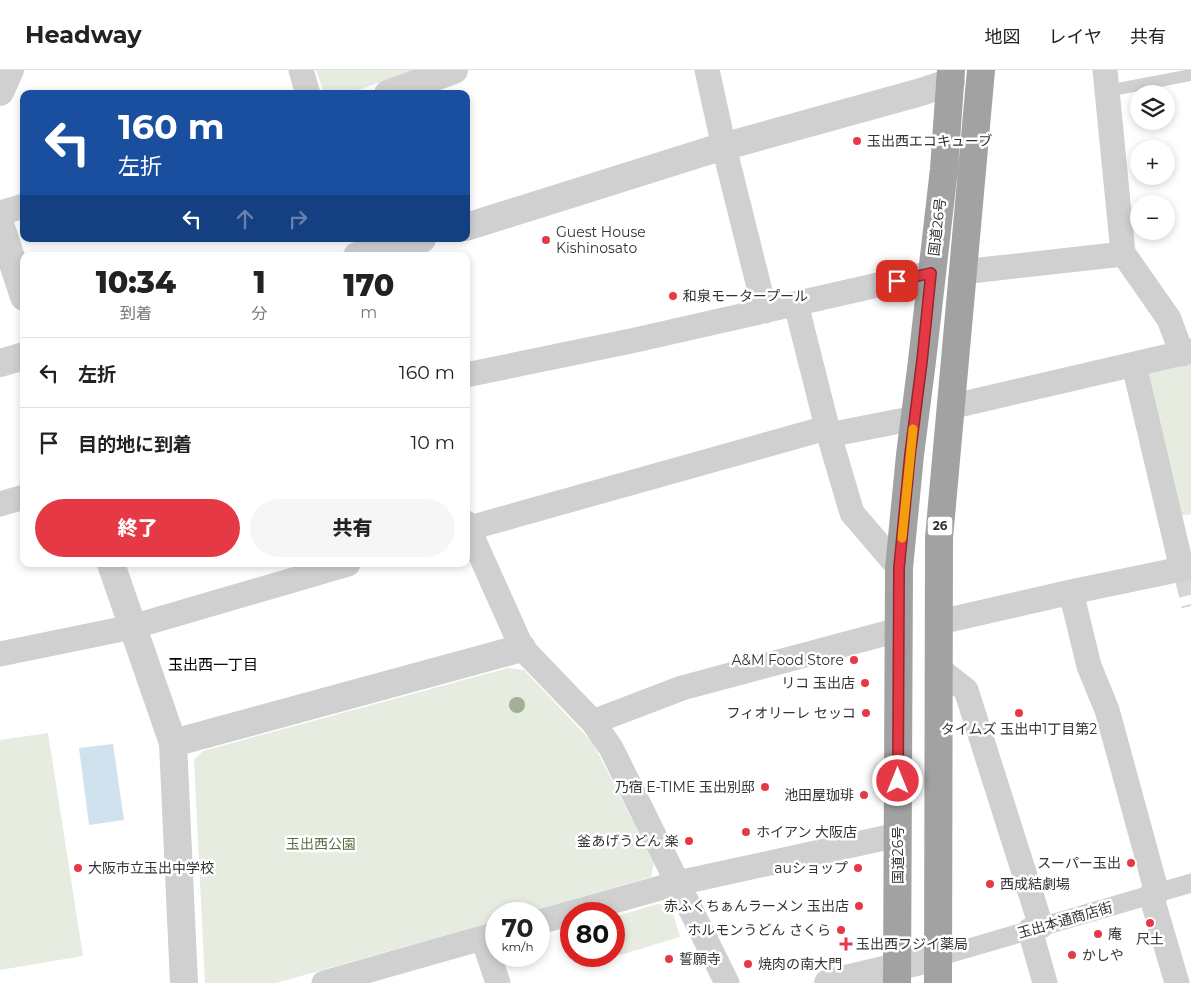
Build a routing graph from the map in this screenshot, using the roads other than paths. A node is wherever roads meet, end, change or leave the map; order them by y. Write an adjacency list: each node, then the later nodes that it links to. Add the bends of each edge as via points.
1 (10, 70): 11 (street)
2 (301, 70): 9 (street)
3 (454, 70): 10 (street)
4 (707, 70): 12 (street)
5 (981, 70): 20 (highway, 国道26号 / 26)
6 (1191, 75): 8 (lane)
7 (951, 76): 12 (street, via 921,92); 21 (highway, 国道26号)
8 (1106, 80): 19 (street)
9 (307, 90)
10 (399, 90)
11 (0, 92)
12 (724, 147): 16 (street); 24 (street)
13 (20, 207): 14 (street)
14 (0, 213)
15 (0, 224): 22 (street)
16 (470, 226)
17 (407, 242): 18 (street)
18 (361, 251)
19 (1123, 254): 20 (street); 25 (street, via 1169,319)
20 (962, 272): 30 (highway, 国道26号 / 26)
21 (931, 273): 23 (street); 31 (highway, 国道26号)
22 (20, 285)
23 (796, 304): 24 (street); 32 (street)
24 (766, 311): 29 (street)
25 (1186, 353): 28 (street)
26 (20, 357): 27 (street)
27 (0, 363)
28 (1134, 365): 30 (street); 40 (street)
29 (470, 374)
30 (950, 407): 42 (highway, 国道26号 / 26, via 939,538)
31 (915, 418): 32 (street); 39 (highway, 国道26号)
32 (827, 432): 35 (street); 39 (street, via 852,513)
33 (20, 498): 34 (street)
34 (0, 504)
35 (470, 526)
36 (470, 534): 45 (street)
37 (112, 567): 43 (street)
38 (338, 567): 43 (street)
39 (899, 568): 44 (highway, 国道26号)
40 (1185, 571): 41 (street)
41 (1071, 592): 42 (street); 53 (street, via 1089,666 1107,710)
42 (940, 622): 47 (highway, 国道26号 / 26)
43 (132, 627): 46 (street); 49 (street)
44 (898, 630): 48 (street, via 682,688); 50 (highway, 国道26号)
45 (522, 648): 48 (street); 49 (street)
46 (0, 654)
47 (939, 669): 55 (street, via 966,690); 58 (highway, 国道26号 / 26)
48 (593, 722): 51 (street, via 610,748)
49 (173, 743): 60 (street)
50 (898, 835): 51 (street); 59 (highway, 国道26号)
51 (678, 883): 54 (street); 63 (street)
52 (1191, 883): 53 (street, 玉出本通商店街)
53 (1154, 894): 55 (street, 玉出本通商店街); 66 (street)
54 (550, 919)
55 (1036, 928): 58 (street, 玉出本通商店街); 65 (street)
56 (485, 937): 61 (street)
57 (495, 967): 62 (street)
58 (938, 970): 59 (street)
59 (897, 974): 64 (street)
60 (184, 983)
61 (324, 983)
62 (498, 983)
63 (727, 983)
64 (828, 983)
65 (1045, 983)
66 (1177, 983)

